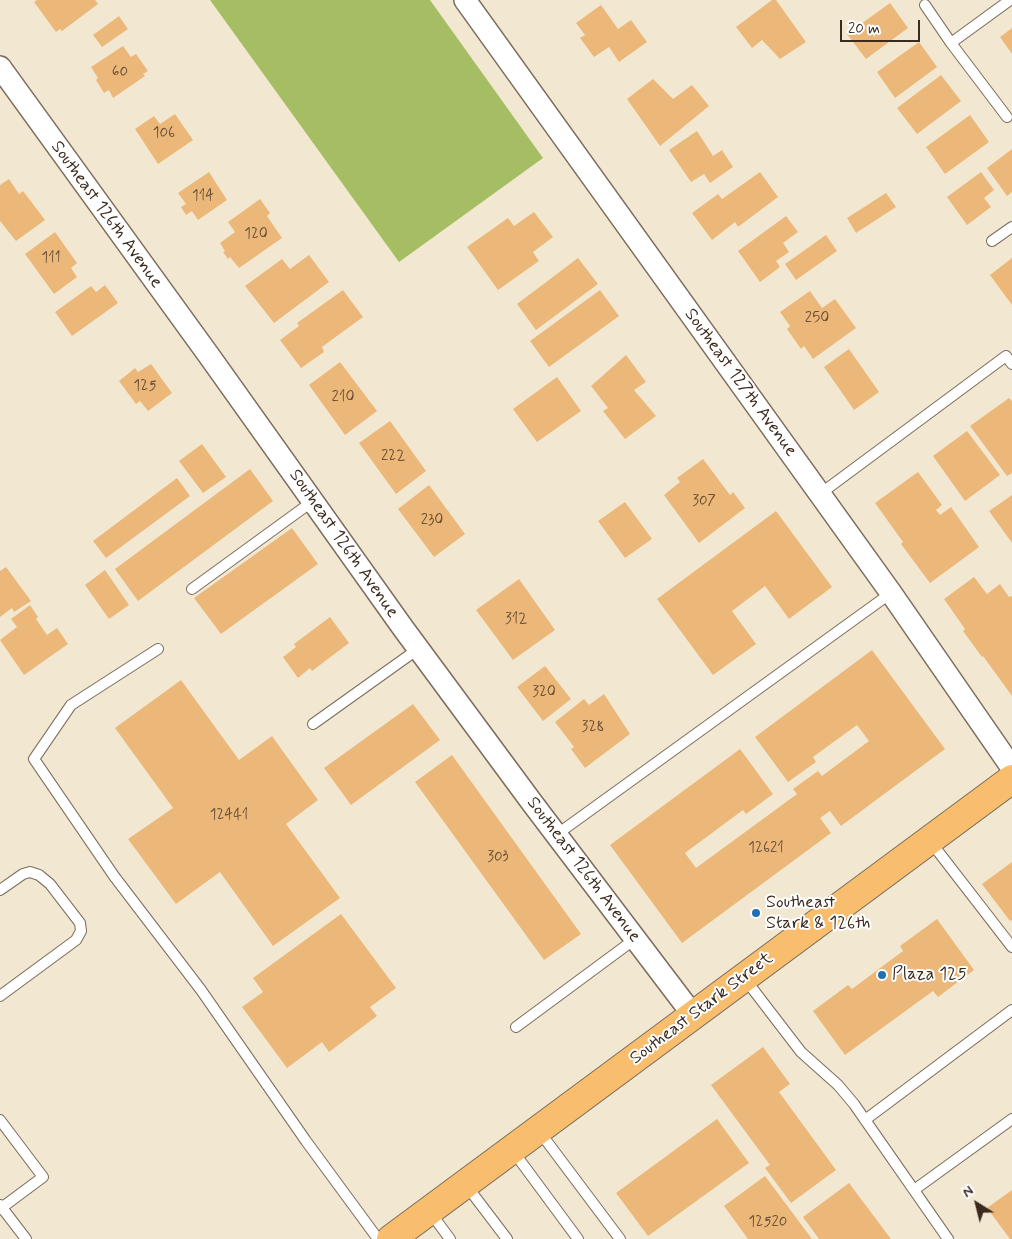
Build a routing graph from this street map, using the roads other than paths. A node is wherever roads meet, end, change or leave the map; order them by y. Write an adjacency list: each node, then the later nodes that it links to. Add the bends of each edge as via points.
1 (465, 0): 10 (street, Southeast 127th Avenue)
2 (1010, 0): 4 (lane)
3 (925, 5): 4 (lane)
4 (950, 43): 6 (lane)
5 (0, 67): 11 (street, Southeast 126th Avenue)
6 (1007, 117)
7 (1012, 227): 8 (lane)
8 (992, 241)
9 (1012, 364): 10 (lane, via 1006,356)
10 (820, 494): 13 (street, Southeast 127th Avenue)
11 (313, 500): 12 (lane); 15 (street, Southeast 126th Avenue)
12 (192, 589)
13 (891, 593): 17 (street, Southeast 127th Avenue); 19 (lane)
14 (158, 648): 39 (lane, via 71,705 34,759 114,876 201,990)
15 (418, 649): 16 (lane); 19 (street, Southeast 126th Avenue)
16 (313, 724)
17 (1012, 768)
18 (1012, 779): 20 (main road, Southeast Stark Street)
19 (556, 835): 22 (street, Southeast 126th Avenue)
20 (929, 840): 23 (lane); 24 (main road, Southeast Stark Street)
21 (0, 890): 25 (lane, via 23,874 39,875 50,884 80,923 81,931 70,945)
22 (635, 939): 27 (street, Southeast 126th Avenue); 28 (lane)
23 (1012, 947)
24 (744, 977): 27 (main road, Southeast Stark Street); 31 (lane, via 801,1052 838,1085)
25 (0, 996)
26 (1012, 1010): 31 (lane)
27 (692, 1015): 32 (main road, Southeast Stark Street)
28 (516, 1028)
29 (1012, 1119): 35 (lane)
30 (0, 1120): 36 (lane, via 43,1177)
31 (865, 1120): 35 (lane)
32 (538, 1131): 33 (main road, Southeast Stark Street); 44 (lane)
33 (512, 1150): 34 (main road, Southeast Stark Street); 43 (lane)
34 (466, 1184): 37 (main road, Southeast Stark Street); 42 (lane)
35 (914, 1190): 45 (lane)
36 (1, 1207): 38 (lane)
37 (429, 1211): 40 (main road, Southeast Stark Street); 41 (lane)
38 (26, 1239)
39 (378, 1239)
40 (391, 1239)
41 (450, 1239)
42 (507, 1239)
43 (578, 1239)
44 (620, 1239)
45 (948, 1239)

